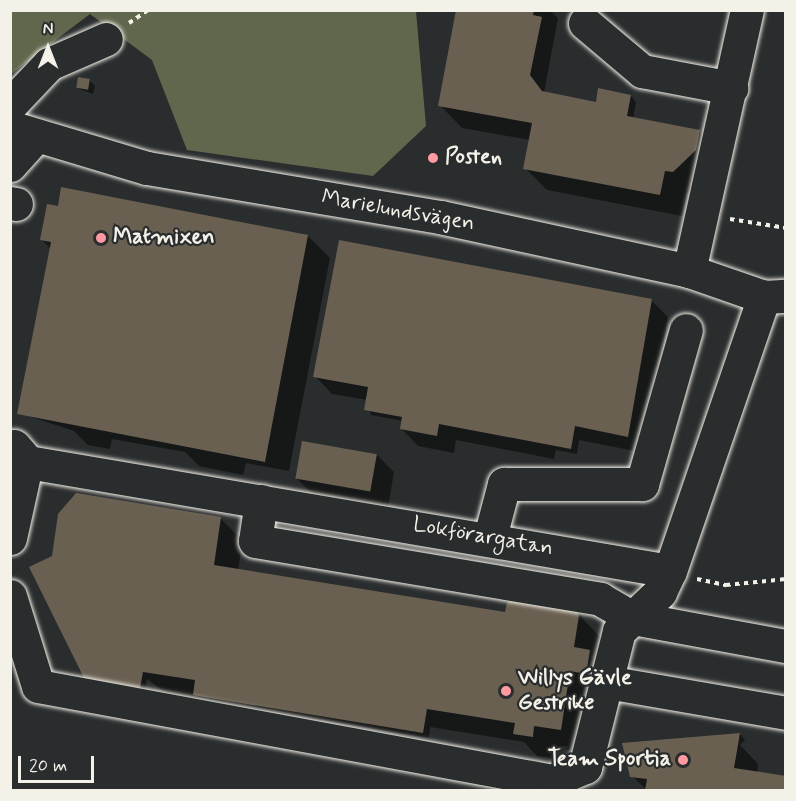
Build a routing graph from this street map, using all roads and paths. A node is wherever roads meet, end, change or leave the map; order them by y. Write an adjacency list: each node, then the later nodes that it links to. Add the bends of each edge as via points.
1 (747, 10): 4 (street)
2 (585, 24): 4 (street, via 642,72)
3 (106, 39): 5 (street, via 49,64)
4 (731, 88): 8 (street)
5 (10, 105)
6 (23, 132): 7 (street); 10 (street, Marielundsvägen, via 147,168 440,217)
7 (10, 165)
8 (706, 214): 9 (path); 10 (street)
9 (786, 228)
10 (689, 271): 11 (street, Marielundsvägen)
11 (775, 296): 17 (street)
12 (686, 330): 15 (street, via 642,484 504,484)
13 (16, 454): 14 (street, Lokförargatan); 16 (street)
14 (261, 501): 15 (street, Lokförargatan); 20 (street, via 255,541 600,599)
15 (490, 537): 17 (street, Lokförargatan)
16 (10, 538)
17 (670, 571): 18 (path, via 726,585); 20 (street, via 660,592)
18 (786, 579)
19 (10, 596): 22 (street, via 38,686 552,781 585,766)
20 (633, 618): 21 (street); 22 (street, via 619,631)
21 (786, 646)
22 (607, 682): 23 (street)
23 (786, 712)

